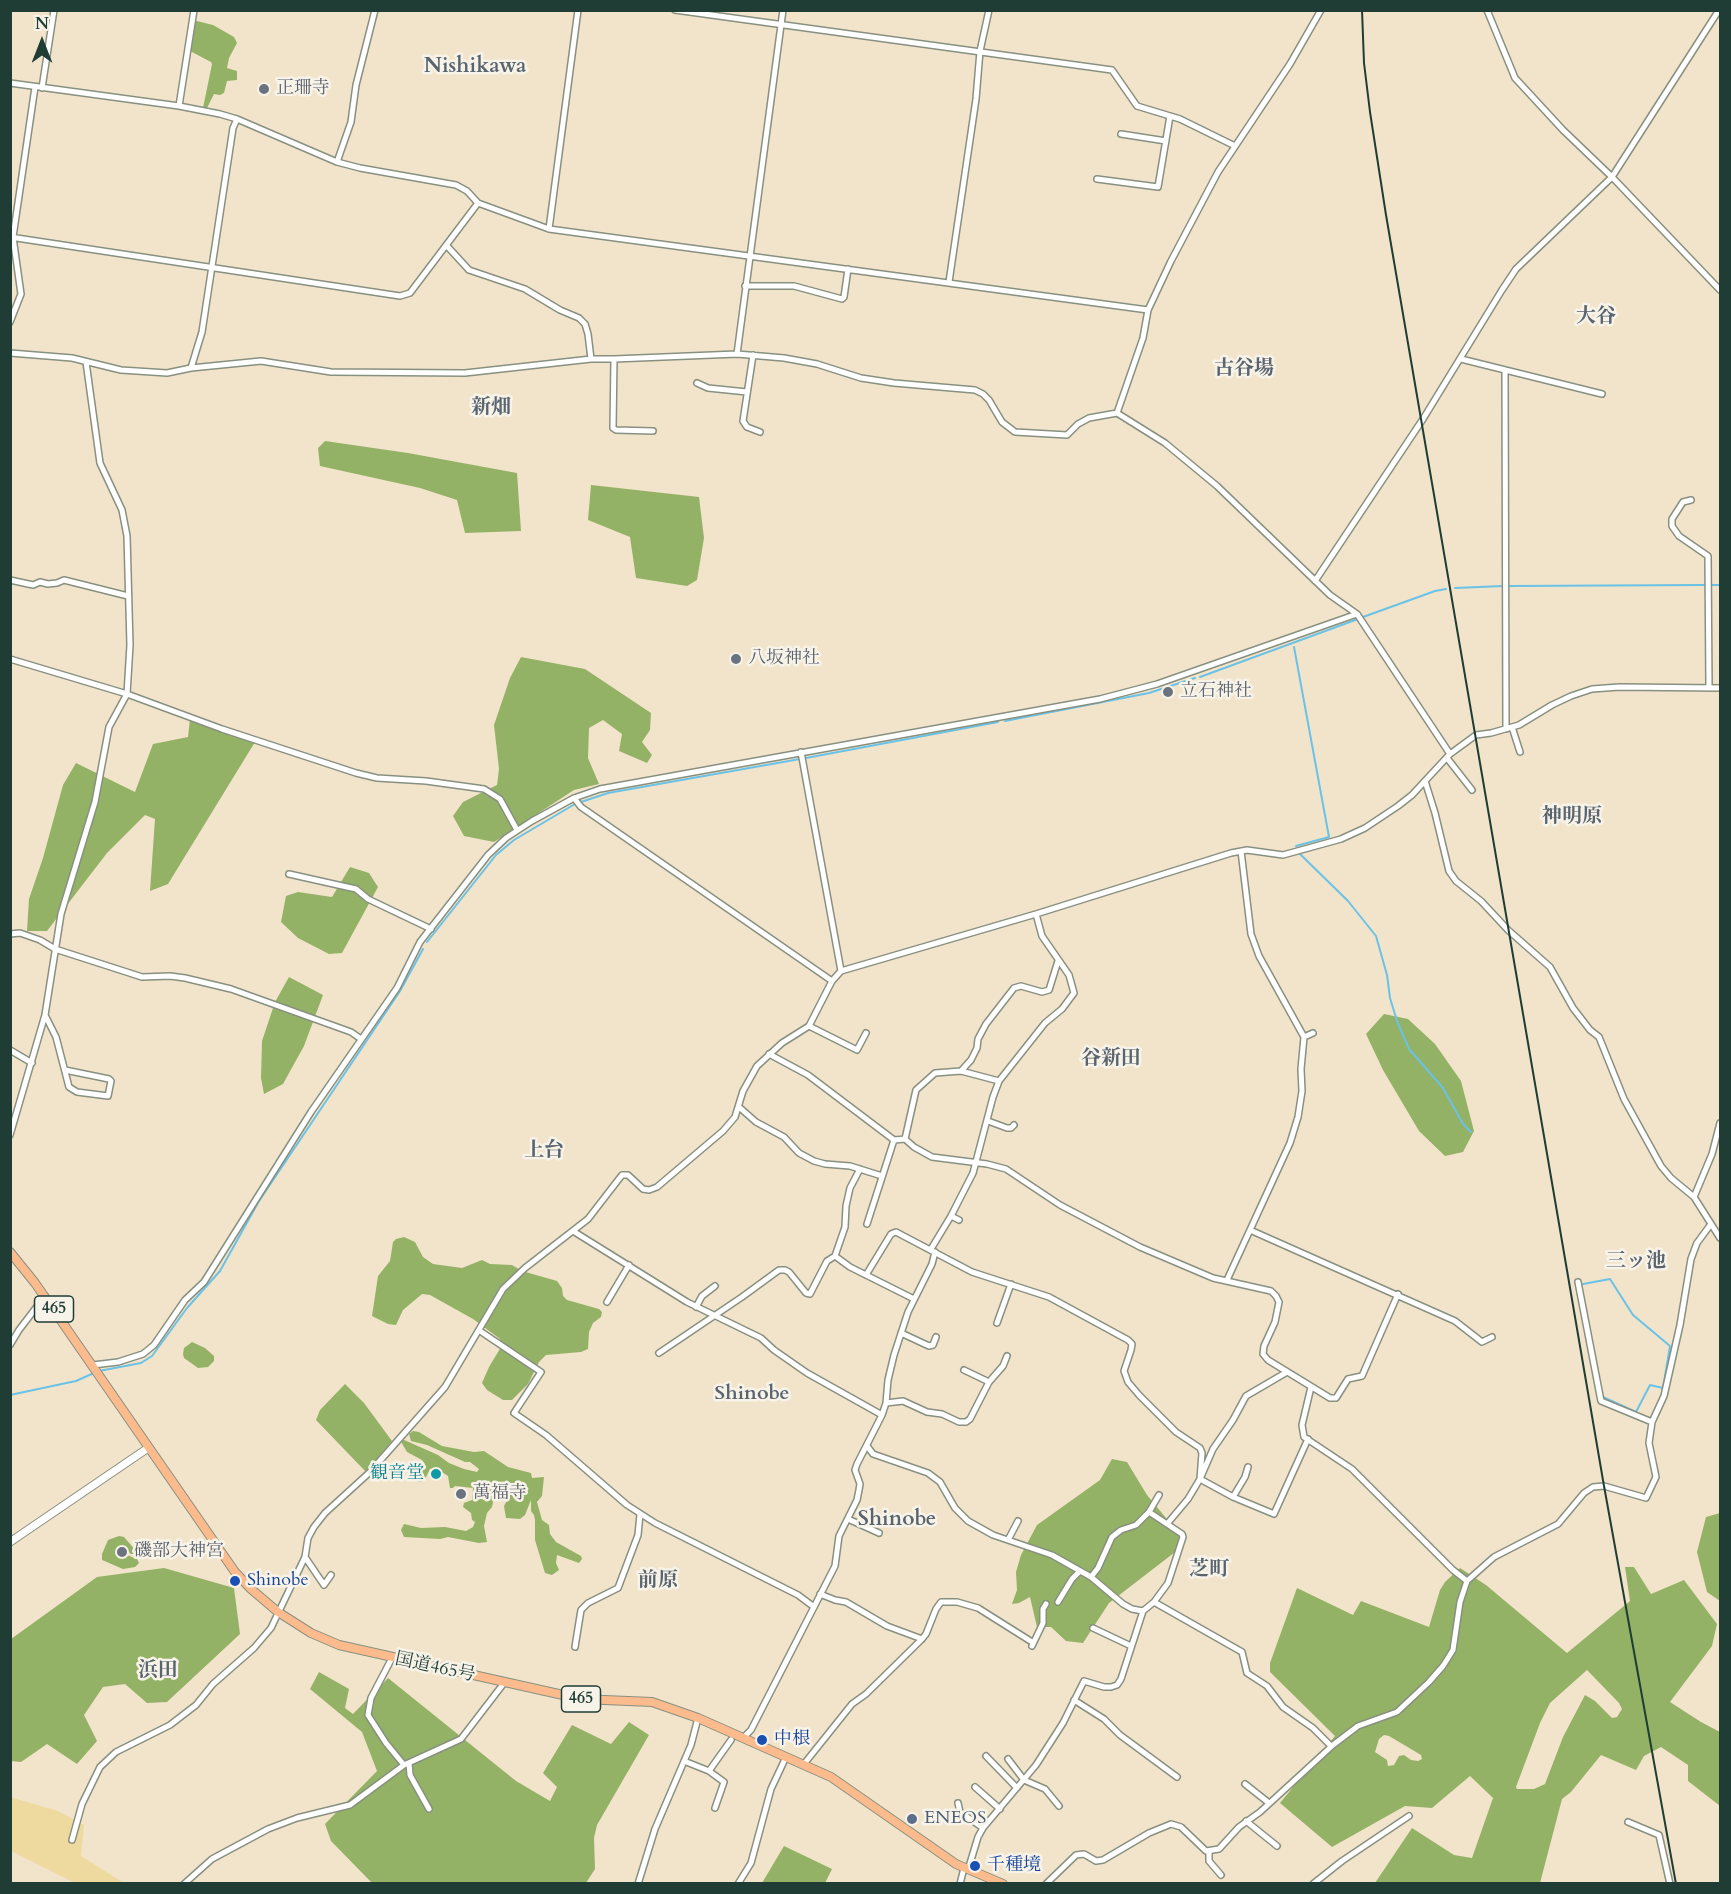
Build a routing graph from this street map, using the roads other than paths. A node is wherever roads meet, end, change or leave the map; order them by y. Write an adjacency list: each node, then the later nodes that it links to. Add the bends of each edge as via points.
1 (54, 10): 15 (street)
2 (194, 10): 16 (street)
3 (375, 10): 22 (street, via 351,122)
4 (578, 10): 26 (street)
5 (675, 10): 11 (street)
6 (783, 10): 11 (street)
7 (989, 10): 12 (street)
8 (1321, 10): 21 (street)
9 (1486, 10): 23 (street, via 1515,78)
10 (1719, 10): 23 (street)
11 (781, 26): 12 (street); 29 (street)
12 (980, 51): 17 (street, via 1112,70 1137,106); 32 (street)
13 (10, 83): 14 (street)
14 (35, 87): 15 (street); 27 (street)
15 (42, 88): 16 (street)
16 (179, 106): 18 (street)
17 (1170, 116): 20 (street); 21 (street)
18 (237, 119): 22 (street); 30 (street)
19 (1121, 134): 20 (street)
20 (1166, 141): 24 (street, via 1156,188)
21 (1235, 147): 35 (street)
22 (337, 162): 25 (street, via 456,185)
23 (1612, 177): 34 (street); 41 (street, via 1516,270)
24 (1097, 179)
25 (478, 203): 26 (street); 28 (street)
26 (549, 228): 29 (street)
27 (11, 237): 30 (street); 36 (street, via 21,294)
28 (447, 246): 30 (street, via 410,293 400,296); 40 (street, via 469,270 525,289 579,318 588,334)
29 (749, 255): 31 (street); 33 (street)
30 (212, 267): 44 (street, via 202,332)
31 (848, 269): 32 (street); 33 (street, via 842,299 794,286)
32 (949, 282): 35 (street)
33 (745, 286): 38 (street)
34 (1720, 290)
35 (1148, 310): 49 (street, via 1143,338)
36 (10, 322)
37 (10, 353): 43 (street)
38 (736, 354): 39 (street); 42 (street)
39 (753, 356): 47 (street); 49 (street, via 818,364 876,381 975,390 983,394 1002,422 1015,432 1067,435 1089,418)
40 (591, 358): 42 (street); 44 (street, via 465,373 332,372 261,361)
41 (1461, 359): 45 (street); 54 (street)
42 (614, 360): 50 (street, via 613,428)
43 (86, 362): 44 (street, via 148,372); 55 (street, via 100,464 122,510 127,536)
44 (191, 368)
45 (1505, 371): 48 (street); 61 (street)
46 (697, 383): 47 (street)
47 (747, 392): 51 (street, via 743,421)
48 (1602, 394)
49 (1117, 413): 54 (street, via 1165,443 1217,486)
50 (653, 431)
51 (760, 432)
52 (1691, 500): 58 (street, via 1683,502 1672,526 1679,536 1708,556)
53 (10, 580): 55 (street, via 33,585 64,580)
54 (1315, 581): 56 (street)
55 (128, 596): 60 (street)
56 (1357, 614): 62 (street, via 1157,684 1100,699); 64 (street)
57 (10, 659): 60 (street)
58 (1709, 687): 59 (street); 61 (street, via 1592,689 1561,700)
59 (1720, 688)
60 (128, 694): 68 (street, via 356,773 484,789 500,799); 74 (street, via 109,727 95,802)
61 (1509, 728): 63 (street); 64 (street, via 1476,735)
62 (801, 752): 67 (street, via 600,789); 76 (street)
63 (1520, 752)
64 (1448, 756): 65 (street); 66 (street)
65 (1425, 781): 69 (street, via 1382,817 1341,839 1283,855); 102 (street, via 1455,881 1550,967 1573,1008 1599,1037 1624,1099 1661,1166)
66 (1472, 790)
67 (576, 801): 68 (street); 77 (street)
68 (517, 830): 72 (street, via 488,855)
69 (1241, 850): 71 (street); 82 (street, via 1251,934)
70 (289, 873): 72 (street, via 356,889)
71 (1036, 914): 75 (street, via 1042,936); 76 (street)
72 (431, 929): 83 (street)
73 (10, 934): 74 (street, via 20,933)
74 (55, 949): 78 (street); 83 (street, via 142,977 185,978 231,989)
75 (1058, 961): 88 (street, via 1049,990 1014,988 986,1024 971,1060); 89 (street, via 1069,975 1074,993)
76 (841, 971): 77 (street)
77 (832, 981): 79 (street)
78 (45, 1015): 86 (street); 87 (street)
79 (809, 1026): 80 (street, via 857,1050); 85 (street)
80 (866, 1033)
81 (1313, 1033): 82 (street)
82 (1304, 1037): 107 (street, via 1298,1117)
83 (361, 1039): 133 (street, via 204,1282 185,1300 154,1345 143,1354)
84 (10, 1050): 86 (street)
85 (769, 1054): 90 (street, via 747,1083); 95 (street, via 808,1075)
86 (32, 1063): 94 (street)
87 (65, 1070): 87 (street, via 72,1089 108,1096 108,1079)
88 (962, 1071): 89 (street); 96 (street, via 935,1073 915,1090)
89 (999, 1081): 91 (street)
90 (739, 1107): 100 (street, via 806,1157); 108 (street, via 723,1131 657,1187 644,1189 622,1175 599,1207)
91 (988, 1121): 93 (street, via 1007,1128); 99 (street)
92 (1720, 1123): 102 (street)
93 (1014, 1125)
94 (10, 1135)
95 (888, 1136): 97 (street); 98 (street)
96 (905, 1139): 97 (street); 99 (street, via 932,1157)
97 (894, 1140): 101 (street)
98 (884, 1142)
99 (975, 1162): 103 (street, via 969,1183); 115 (street, via 1006,1169 1060,1205 1125,1240 1213,1278)
100 (860, 1169): 101 (street); 112 (street, via 850,1188 845,1227)
101 (882, 1176): 105 (street)
102 (1694, 1197): 106 (street)
103 (951, 1216): 104 (street); 110 (street)
104 (959, 1220)
105 (867, 1224)
106 (1711, 1224): 109 (street); 140 (street, via 1691,1259 1665,1396)
107 (1250, 1230): 115 (street); 119 (street)
108 (573, 1231): 113 (street); 126 (street, via 503,1289)
109 (1720, 1238)
110 (933, 1251): 114 (street, via 893,1232); 117 (street, via 964,1268); 121 (street, via 932,1264)
111 (10, 1252): 120 (highway, 国道465号 / 465)
112 (835, 1256): 114 (street); 124 (street, via 827,1261 810,1294 782,1269)
113 (629, 1264): 122 (street); 123 (street)
114 (866, 1275): 121 (street)
115 (1227, 1280): 135 (street, via 1271,1291 1276,1296 1279,1302 1275,1322 1263,1354)
116 (1578, 1282): 140 (street, via 1601,1401)
117 (1011, 1284): 125 (street); 145 (street, via 1049,1297 1132,1344 1124,1371 1128,1382 1176,1432 1200,1448)
118 (715, 1286): 123 (street)
119 (1398, 1294): 129 (street, via 1455,1321 1482,1342); 137 (street, via 1362,1376 1348,1379 1336,1398)
120 (45, 1296): 130 (street); 133 (highway, 国道465号 / 465)
121 (914, 1299): 127 (street)
122 (607, 1302)
123 (696, 1307): 124 (street)
124 (713, 1316): 131 (street); 139 (street, via 761,1338 807,1373)
125 (998, 1323)
126 (480, 1331): 149 (street, via 541,1372 514,1413); 156 (street, via 433,1403 314,1527)
127 (901, 1333): 128 (street, via 929,1346); 138 (street)
128 (936, 1337)
129 (1492, 1337)
130 (10, 1345)
131 (659, 1353)
132 (1006, 1356): 136 (street)
133 (95, 1369): 143 (highway, 国道465号 / 465)
134 (964, 1370): 136 (street)
135 (1287, 1372): 137 (street); 145 (street, via 1246,1396 1213,1449)
136 (989, 1382): 138 (street, via 970,1419 963,1423 903,1401)
137 (1311, 1387): 141 (street, via 1302,1425 1302,1434)
138 (886, 1403): 139 (street)
139 (882, 1415): 142 (street)
140 (1652, 1422): 160 (street, via 1648,1443 1656,1477 1647,1498 1604,1486 1593,1487 1558,1524 1494,1557)
141 (1308, 1439): 147 (street, via 1274,1514); 160 (street, via 1352,1469)
142 (867, 1446): 150 (street, via 855,1470 860,1484); 154 (street, via 873,1454 928,1473 940,1482 968,1521)
143 (148, 1448): 155 (street); 167 (highway, 国道465号 / 465, via 235,1572)
144 (1248, 1467): 147 (street)
145 (1200, 1479): 147 (street); 152 (street)
146 (1159, 1495): 148 (street)
147 (1233, 1497)
148 (1149, 1512): 152 (street); 159 (street, via 1112,1537)
149 (640, 1514): 165 (street, via 798,1595); 171 (street, via 638,1535 618,1588 581,1610)
150 (848, 1519): 153 (street); 161 (street, via 839,1536 835,1566)
151 (1018, 1521): 154 (street)
152 (1167, 1524): 163 (street, via 1183,1537 1168,1583)
153 (879, 1533)
154 (1008, 1540): 157 (street, via 1045,1552)
155 (10, 1542)
156 (305, 1557): 158 (street, via 324,1585); 167 (street)
157 (1080, 1571): 159 (street); 162 (street)
158 (331, 1575)
159 (1091, 1577): 166 (street, via 1123,1604)
160 (1467, 1581): 178 (street, via 1453,1650 1443,1666 1397,1712 1358,1726)
161 (820, 1594): 165 (street); 169 (street, via 846,1602 887,1626)
162 (1058, 1602)
163 (1154, 1602): 166 (street); 178 (street, via 1242,1652 1247,1673 1267,1686 1283,1707)
164 (1046, 1604): 169 (street, via 1043,1623 1032,1644 986,1612 946,1602 940,1602)
165 (814, 1607): 176 (street)
166 (1143, 1611): 170 (street)
167 (278, 1612): 172 (highway, 国道465号 / 465, via 339,1645); 201 (street, via 271,1628 254,1648 213,1684 196,1705 170,1725 116,1752 100,1767 82,1804)
168 (1093, 1628): 170 (street)
169 (922, 1639): 184 (street, via 852,1704)
170 (1131, 1646): 174 (street, via 1117,1685 1104,1687 1084,1681)
171 (575, 1647)
172 (392, 1658): 173 (highway, 国道465号 / 465); 183 (street, via 371,1698 368,1715 386,1743)
173 (504, 1683): 175 (highway, 国道465号 / 465, via 581,1699 652,1702); 183 (street, via 461,1739)
174 (1074, 1700): 186 (street); 187 (street)
175 (698, 1718): 176 (highway, 国道465号 / 465); 182 (street)
176 (744, 1737): 179 (highway, 国道465号 / 465)
177 (731, 1740): 185 (street)
178 (1331, 1746): 192 (street)
179 (786, 1756): 184 (highway, 国道465号 / 465); 208 (street, via 771,1789 751,1863)
180 (986, 1756): 190 (street)
181 (1008, 1759): 187 (street)
182 (684, 1761): 185 (street); 207 (street, via 655,1828)
183 (407, 1764): 195 (street); 206 (street, via 350,1805 268,1829 212,1859)
184 (804, 1764): 204 (highway, 国道465号 / 465, via 831,1777)
185 (709, 1771): 194 (street, via 725,1784)
186 (1177, 1777)
187 (1024, 1780): 190 (street); 193 (street, via 1045,1789)
188 (1245, 1784): 192 (street)
189 (975, 1787): 196 (street)
190 (1017, 1788): 196 (street)
191 (958, 1803): 200 (street, via 960,1812)
192 (1269, 1803): 198 (street)
193 (1059, 1806)
194 (715, 1808)
195 (429, 1809)
196 (1000, 1809): 200 (street)
197 (1409, 1816): 212 (street)
198 (1246, 1821): 202 (street); 203 (street, via 1225,1844)
199 (1628, 1822): 213 (street, via 1659,1835)
200 (983, 1828): 204 (street)
201 (72, 1840)
202 (1277, 1846)
203 (1209, 1852): 205 (street, via 1209,1861); 211 (street, via 1201,1849 1178,1824 1171,1824 1103,1860 1076,1854)
204 (966, 1869): 209 (street); 210 (highway, 国道465号 / 465)
205 (1221, 1875)
206 (184, 1884)
207 (638, 1884)
208 (738, 1884)
209 (960, 1884)
210 (1004, 1884)
211 (1046, 1884)
212 (1313, 1884)
213 (1670, 1884)

